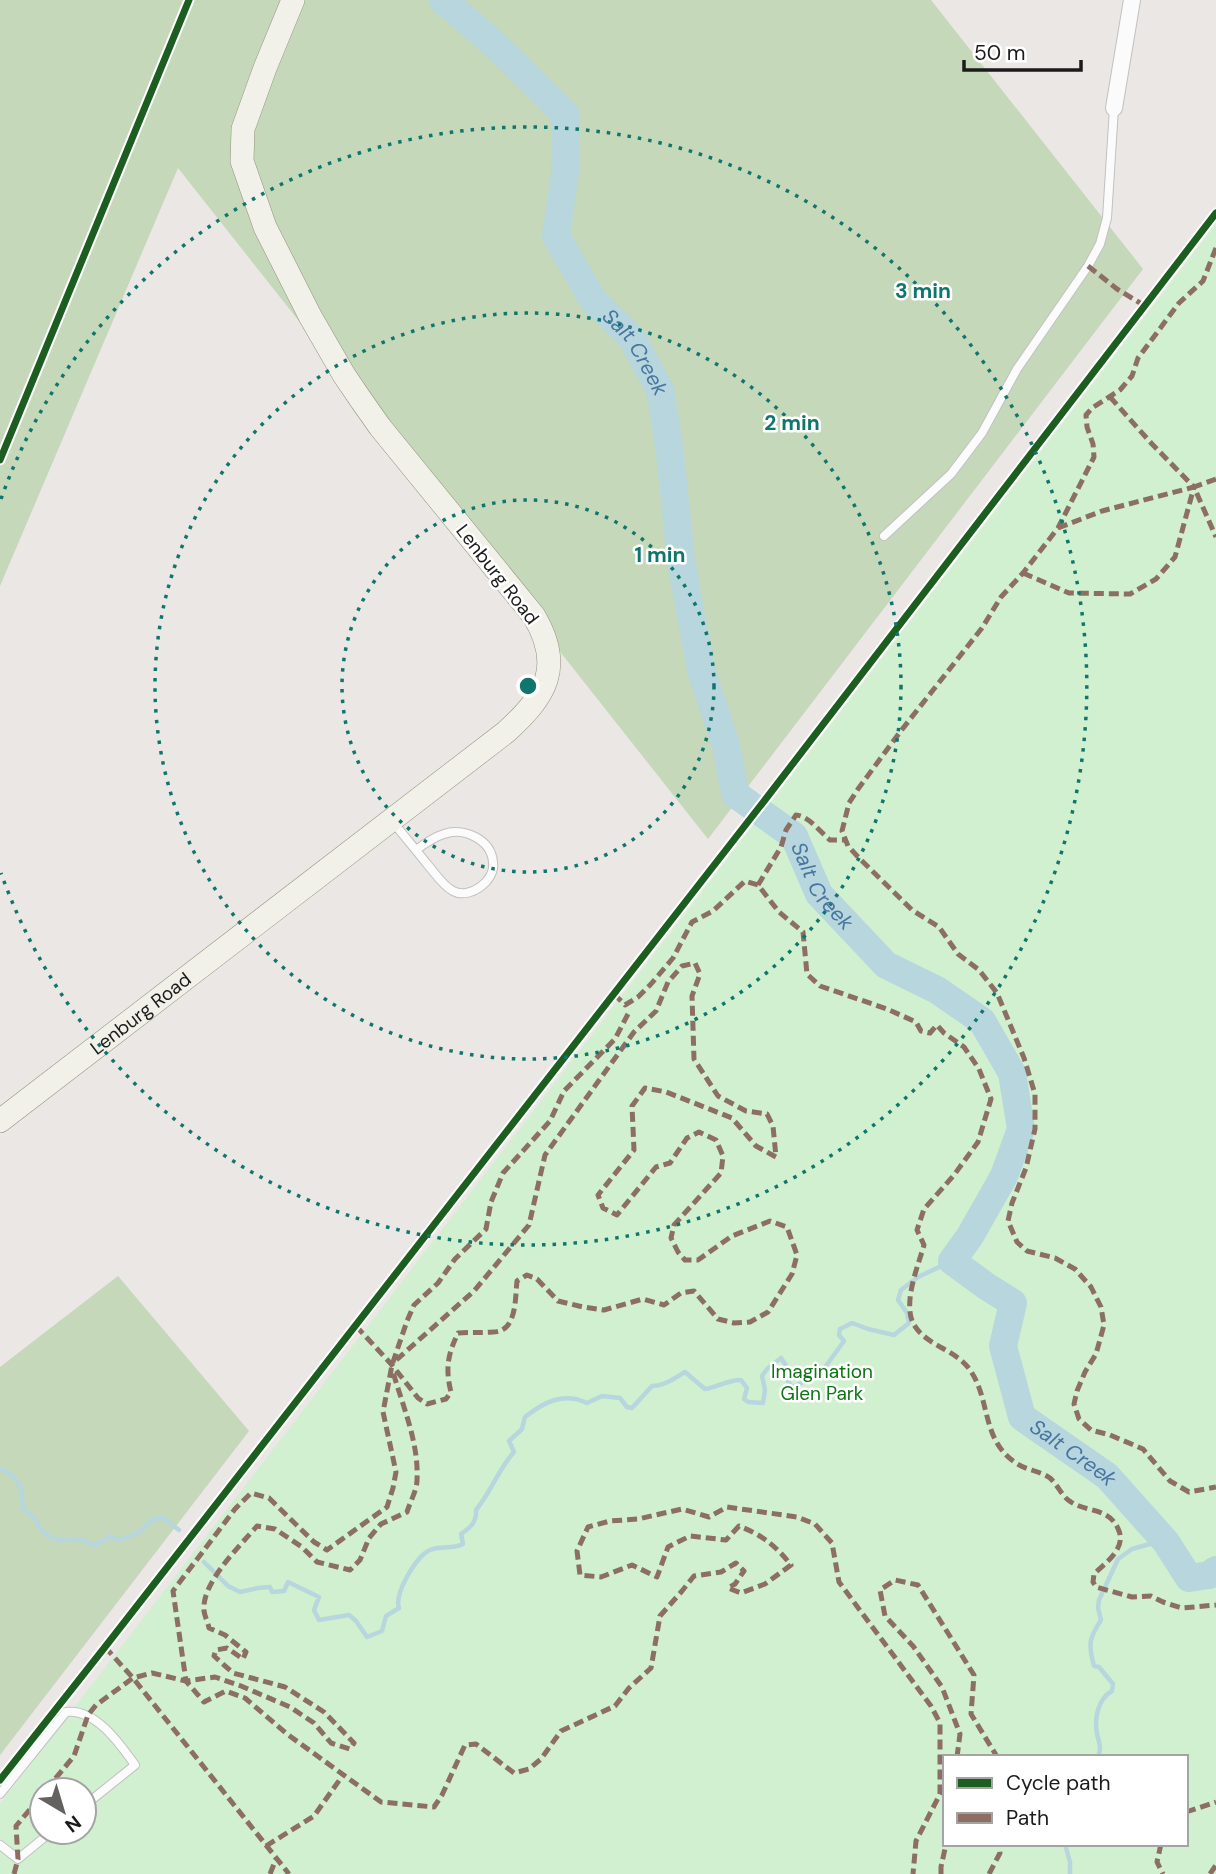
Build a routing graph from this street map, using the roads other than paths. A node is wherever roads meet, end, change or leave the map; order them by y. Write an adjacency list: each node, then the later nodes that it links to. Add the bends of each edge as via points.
1 (293, 0): 5 (street, Lenburg Road, via 243,129 242,161 265,227 344,375 380,427 534,616 549,659 542,691 522,718)
2 (1132, 0): 3 (street)
3 (1114, 108): 4 (lane, via 1107,218 1100,244 1017,369 982,433 951,474)
4 (884, 536)
5 (391, 820): 6 (lane); 7 (street, Lenburg Road)
6 (416, 849): 6 (lane, via 455,892 470,893 491,875 494,863 489,852 472,835 460,831 443,834)
7 (0, 1121)
8 (0, 1794): 9 (lane, via 66,1712 75,1711 104,1728 135,1765)
9 (98, 1795)
10 (0, 1845): 11 (lane, via 19,1858)
11 (34, 1846)

